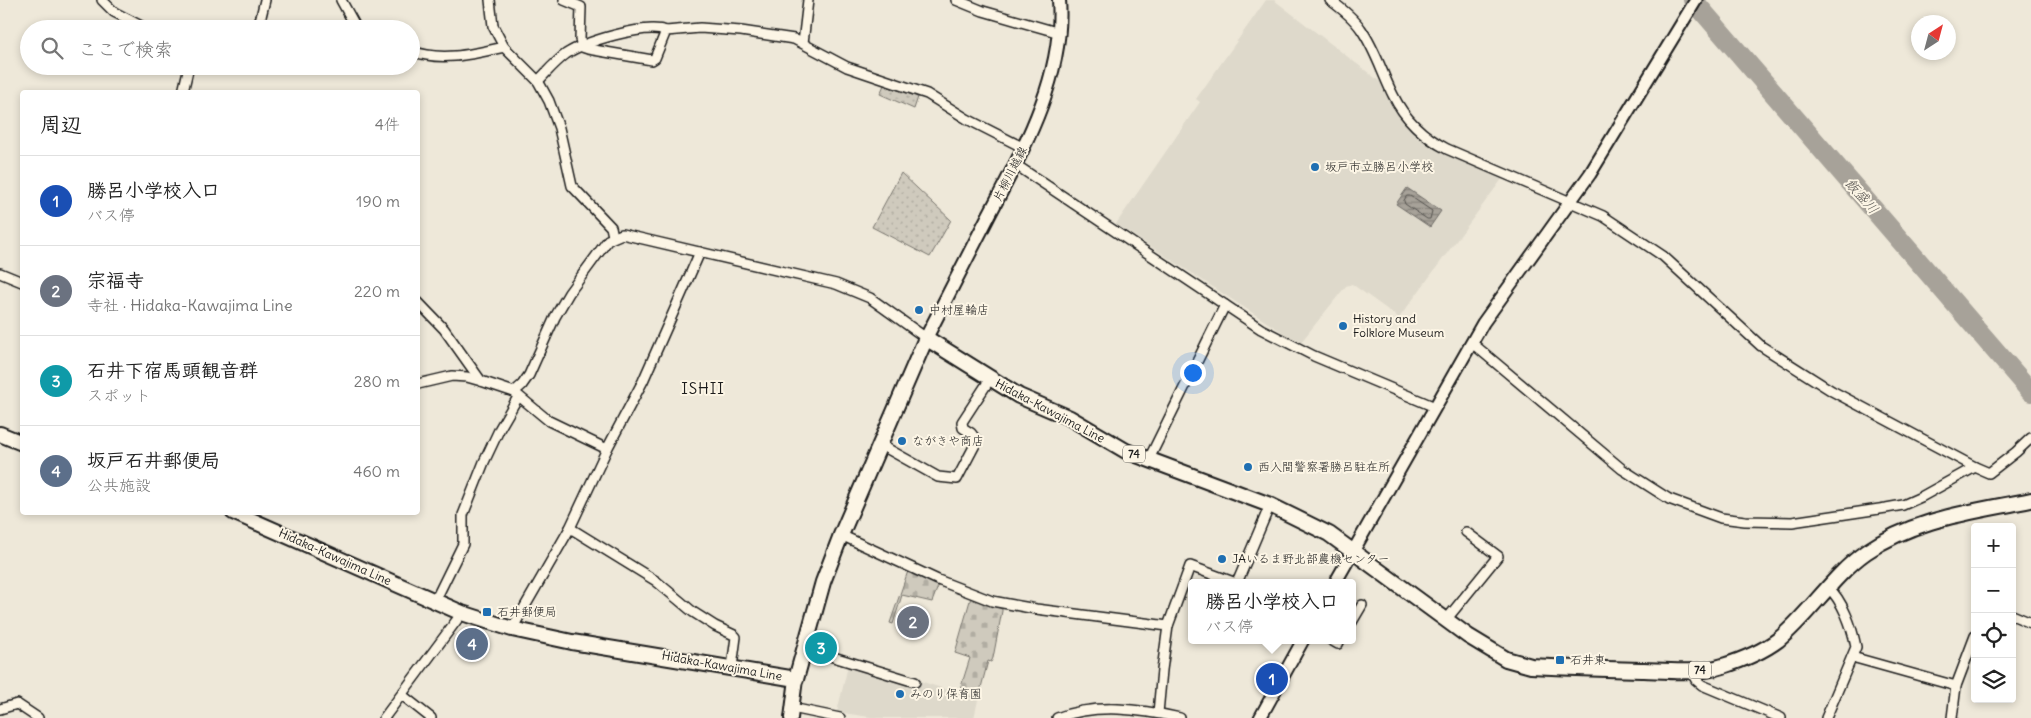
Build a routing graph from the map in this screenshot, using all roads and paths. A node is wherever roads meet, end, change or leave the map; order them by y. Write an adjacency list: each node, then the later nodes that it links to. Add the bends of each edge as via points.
1 (102, 0): 11 (street, via 114,12)
2 (264, 0): 12 (street)
3 (342, 0): 13 (street)
4 (490, 0): 18 (street, via 493,26)
5 (564, 0): 17 (street, via 581,7)
6 (808, 0): 16 (street)
7 (956, 0): 15 (street)
8 (1059, 0): 15 (main road, 片柳川越線)
9 (1330, 0): 25 (street, via 1360,26 1398,103 1429,138 1447,149)
10 (1696, 0): 25 (street)
11 (130, 20)
12 (260, 20)
13 (352, 20)
14 (666, 31): 16 (street, via 700,28 741,31 794,39); 17 (street, via 609,36); 17 (street, via 652,60)
15 (1060, 33): 23 (main road, 片柳川越線, via 1046,89)
16 (803, 44): 23 (street, via 847,67 927,94)
17 (582, 47): 21 (street, via 556,62)
18 (504, 48): 19 (street, via 455,58); 21 (street)
19 (420, 54)
20 (187, 75): 22 (street)
21 (538, 81): 26 (street, via 559,128 572,186 611,227)
22 (183, 90)
23 (1024, 148): 24 (main road, 片柳川越線)
24 (1016, 165): 31 (street); 32 (main road, 片柳川越線)
25 (1572, 202): 33 (street, via 1516,276); 45 (street, via 1603,216 1663,256 1761,346 1797,370)
26 (614, 236): 27 (street, via 626,235); 37 (street, via 601,248 569,293)
27 (700, 252): 32 (street, via 849,288 870,298); 43 (street, via 643,381)
28 (0, 273): 29 (street)
29 (20, 281)
30 (420, 304): 35 (street, via 444,328)
31 (1225, 305): 38 (street, via 1284,342); 44 (street)
32 (926, 338): 34 (main road, Hidaka-Kawajima Line / 74); 42 (main road, Hidaka-Kawajima Line)
33 (1472, 342): 38 (street); 45 (street, via 1622,469 1669,499 1721,518 1745,522 1792,522 1886,508 1921,497)
34 (990, 380): 42 (street, via 962,422 963,428 977,441 957,479 938,477); 44 (main road, Hidaka-Kawajima Line / 74, via 1033,404 1070,418 1126,451)
35 (481, 381): 36 (street, via 467,376 452,376); 37 (street)
36 (420, 384)
37 (516, 395): 43 (street, via 549,421); 57 (street, via 463,515 463,544)
38 (1435, 407): 52 (street)
39 (0, 434): 41 (main road)
40 (2031, 438): 45 (street, via 1992,472)
41 (20, 442)
42 (879, 444): 51 (main road, Hidaka-Kawajima Line)
43 (607, 450): 49 (street)
44 (1149, 459): 47 (main road, Hidaka-Kawajima Line / 74)
45 (1975, 467)
46 (2031, 500): 56 (main road, Hidaka-Kawajima Line / 74, via 1911,528 1866,552)
47 (1270, 505): 52 (main road, Hidaka-Kawajima Line / 74, via 1330,534); 54 (street)
48 (240, 515): 57 (main road, Hidaka-Kawajima Line)
49 (570, 528): 63 (street); 68 (street, via 656,581 693,612 734,635)
50 (1466, 532): 60 (street, via 1498,556)
51 (841, 535): 62 (street, via 992,601 1036,610); 66 (main road, Hidaka-Kawajima Line)
52 (1352, 550): 55 (street); 60 (main road, Hidaka-Kawajima Line / 74)
53 (1226, 579): 62 (street, via 1190,566)
54 (1239, 579)
55 (1337, 579)
56 (1828, 587): 67 (street, via 1837,596 1854,639 1856,647); 69 (main road, Hidaka-Kawajima Line / 74, via 1794,625 1752,656 1721,667)
57 (435, 601): 58 (main road, Hidaka-Kawajima Line)
58 (462, 613): 63 (main road, Hidaka-Kawajima Line); 73 (street)
59 (2016, 617): 61 (street)
60 (1446, 620): 69 (main road, Hidaka-Kawajima Line / 74, via 1492,651 1531,666)
61 (2031, 623)
62 (1168, 626): 76 (street)
63 (512, 629): 68 (main road, Hidaka-Kawajima Line, via 572,642)
64 (1301, 644): 83 (street)
65 (1971, 647): 72 (street)
66 (804, 648): 70 (main road, Hidaka-Kawajima Line); 71 (street)
67 (1852, 657): 72 (street); 85 (street)
68 (732, 667): 70 (main road, Hidaka-Kawajima Line)
69 (1691, 671): 84 (street, via 1702,685)
70 (796, 679): 75 (main road)
71 (915, 682)
72 (1956, 686): 86 (street)
73 (402, 695): 78 (street); 79 (street)
74 (0, 709): 77 (street, via 17,704)
75 (792, 713): 80 (street)
76 (1158, 713): 81 (street, via 1101,709); 82 (street)
77 (38, 718)
78 (384, 718)
79 (431, 718)
80 (840, 718)
81 (1057, 718)
82 (1180, 718)
83 (1260, 718)
84 (1781, 718)
85 (1826, 718)
86 (1952, 718)

